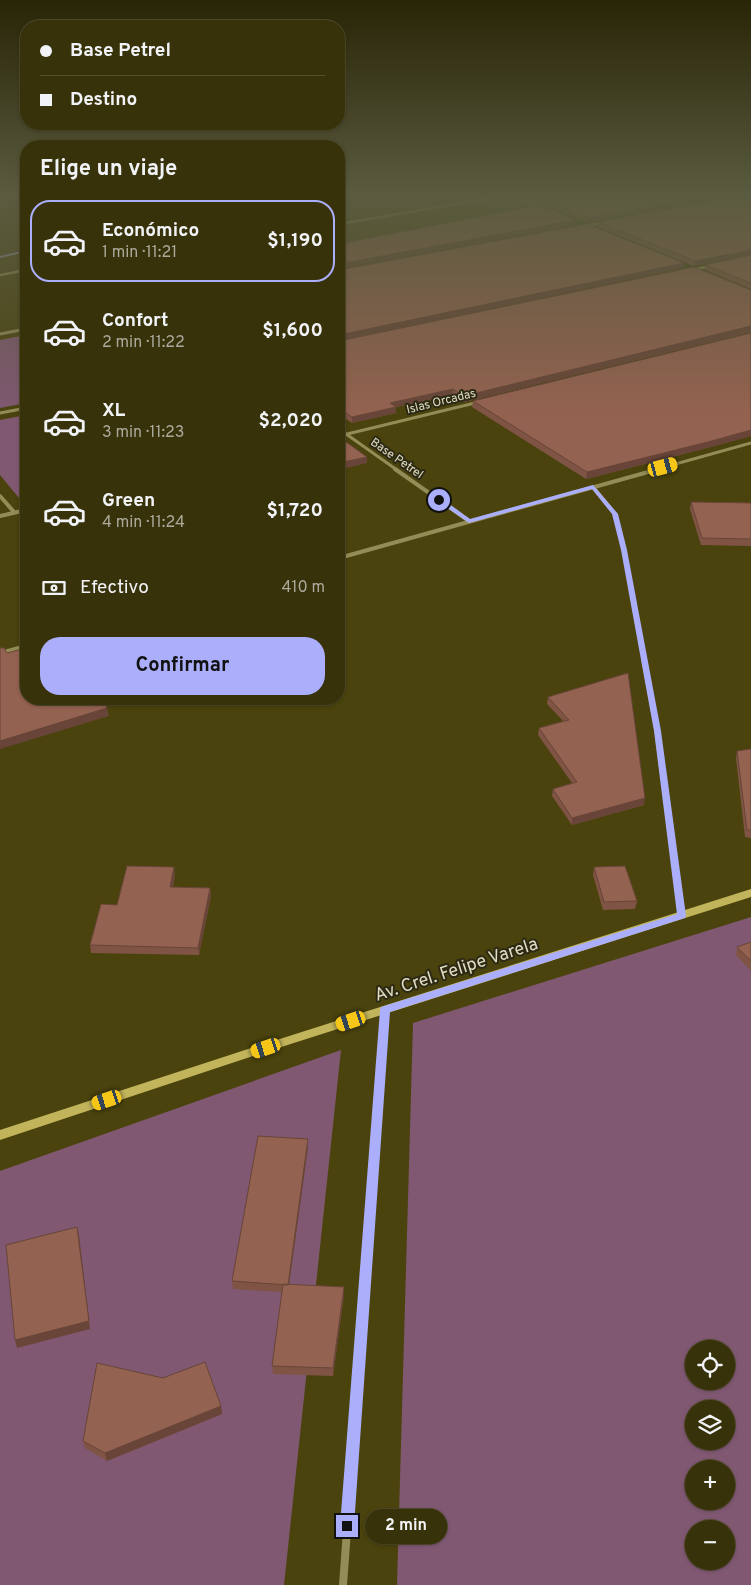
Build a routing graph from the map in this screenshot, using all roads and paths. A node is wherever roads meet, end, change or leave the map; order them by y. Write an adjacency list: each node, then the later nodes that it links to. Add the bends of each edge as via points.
1 (694, 269): 3 (street); 4 (street)
2 (20, 271): 5 (street)
3 (685, 271)
4 (702, 273)
5 (0, 275)
6 (20, 330): 7 (street)
7 (0, 334)
8 (481, 402): 11 (street, Islas Orcadas)
9 (20, 409): 10 (street)
10 (0, 413)
11 (346, 435): 18 (street, Base Petrel)
12 (751, 443): 13 (street)
13 (593, 487): 18 (street); 23 (street, via 615,514 624,550 658,731)
14 (0, 496): 16 (street)
15 (20, 511): 16 (street)
16 (14, 512): 17 (street)
17 (0, 516)
18 (469, 521): 19 (street)
19 (345, 556)
20 (20, 648): 21 (street)
21 (0, 653)
22 (751, 893): 23 (main road, Av. Crel. Felipe Varela)
23 (681, 916): 24 (main road, Av. Crel. Felipe Varela)
24 (385, 1010): 25 (main road, Av. Crel. Felipe Varela); 26 (street)
25 (0, 1135)
26 (343, 1585)

